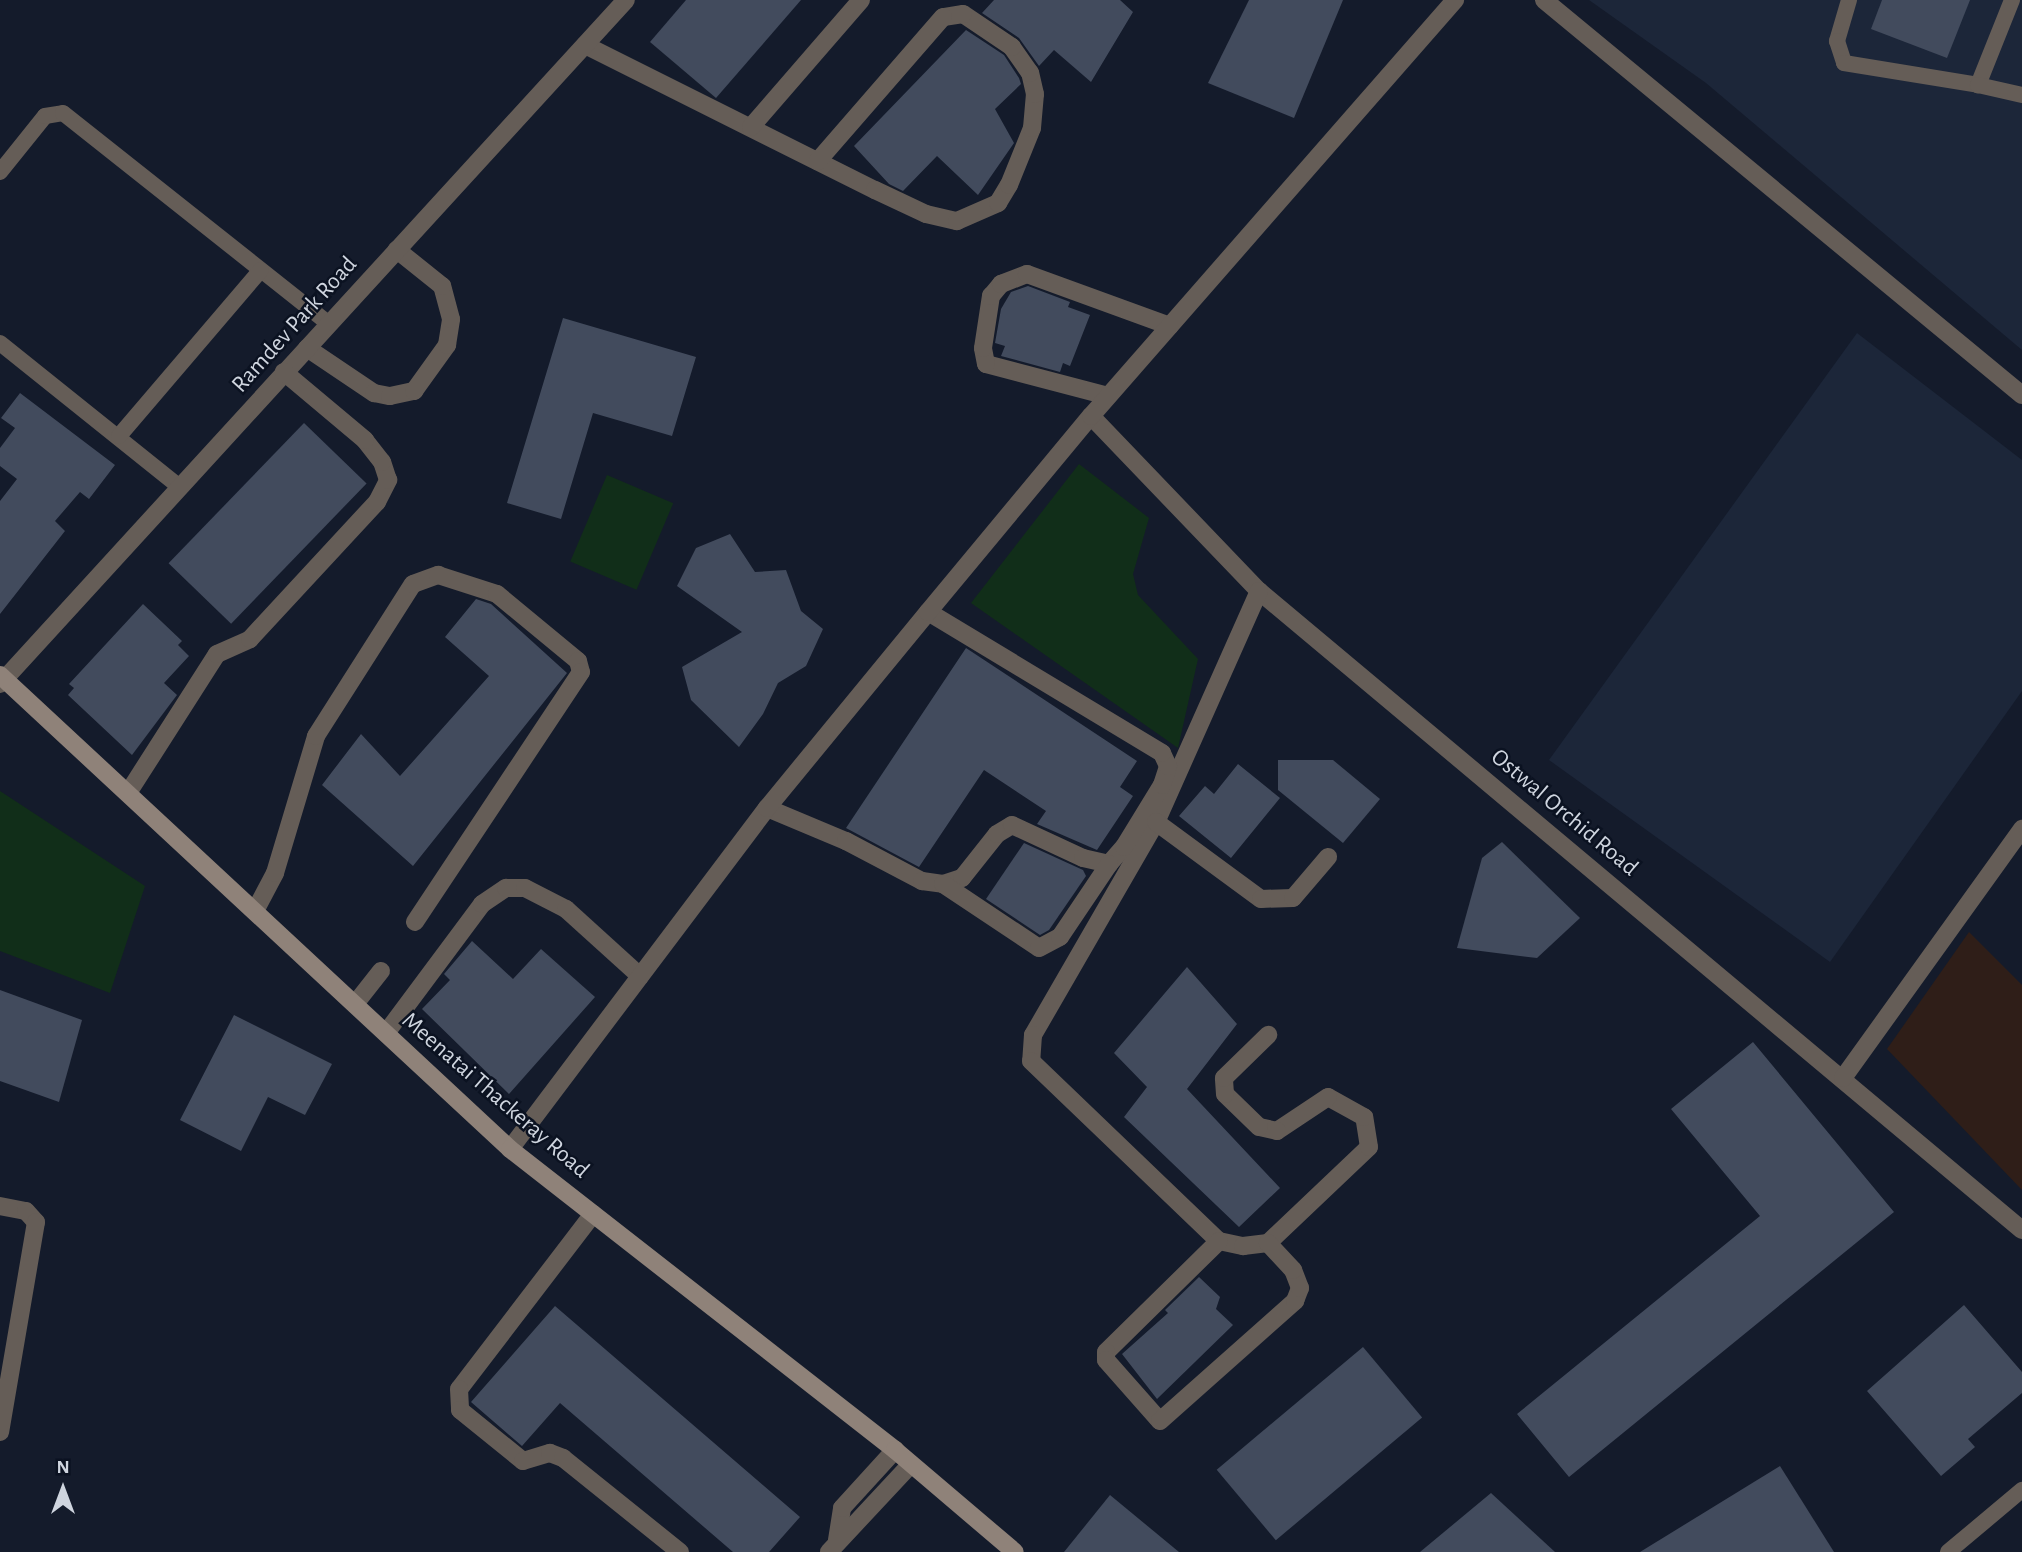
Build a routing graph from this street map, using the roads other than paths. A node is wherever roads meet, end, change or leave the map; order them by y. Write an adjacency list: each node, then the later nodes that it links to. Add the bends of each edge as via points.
1 (626, 0): 7 (street, Ramdev Park Road)
2 (861, 0): 10 (street)
3 (1455, 0): 16 (street)
4 (1544, 0): 20 (street)
5 (1849, 0): 8 (lane, via 1837,41 1844,63)
6 (2012, 0): 8 (lane)
7 (585, 45): 10 (street); 13 (street, Ramdev Park Road)
8 (1978, 85): 9 (lane)
9 (2022, 95)
10 (751, 127): 11 (street)
11 (818, 161): 11 (street, via 926,214 957,221 980,213 998,203 1032,128 1035,94 1030,73 1012,47 963,14 943,17)
12 (0, 172): 14 (lane, via 45,116 63,114)
13 (397, 250): 15 (street, Ramdev Park Road); 18 (street, via 442,286 451,319 447,345 414,391 390,396 374,393)
14 (261, 270): 15 (lane); 23 (lane)
15 (329, 324): 18 (street, Ramdev Park Road)
16 (1170, 326): 21 (street); 21 (street, via 1027,274 1001,284 991,296 983,348 986,364)
17 (0, 343): 23 (lane)
18 (307, 348): 19 (street, Ramdev Park Road)
19 (284, 372): 24 (street, Ramdev Park Road); 28 (street, via 365,440 382,462 388,480 377,502 250,639 217,654)
20 (2022, 395)
21 (1108, 396): 22 (street)
22 (1091, 416): 25 (street, Ostwal Orchid Road); 26 (street)
23 (119, 436): 24 (lane)
24 (180, 486): 27 (street, Ramdev Park Road)
25 (1259, 591): 30 (street); 42 (street, Ostwal Orchid Road)
26 (928, 612): 29 (street); 33 (street, via 1163,753 1168,766 1162,785)
27 (2, 679): 28 (street, Meenatai Thackeray Road)
28 (128, 793): 35 (street, Meenatai Thackeray Road)
29 (767, 808): 34 (street, via 922,881); 38 (street)
30 (1156, 822): 32 (street, via 1261,899 1293,898); 47 (street, via 1033,1035 1031,1061)
31 (2022, 829): 42 (street)
32 (1328, 857)
33 (1109, 864): 34 (street, via 1083,858 1012,825 997,834 962,878); 34 (street, via 1059,937 1039,948)
34 (943, 884)
35 (255, 911): 36 (street, via 275,873 316,736 412,584 438,575 497,594 578,661 581,672); 39 (street, Meenatai Thackeray Road)
36 (415, 922)
37 (381, 971): 39 (street)
38 (640, 976): 40 (street, via 566,909 525,888 506,888 482,904); 43 (street)
39 (355, 1004): 40 (street, Meenatai Thackeray Road)
40 (386, 1033): 43 (street, Meenatai Thackeray Road)
41 (1268, 1035): 48 (street, via 1224,1078 1225,1094 1259,1127 1277,1131 1328,1097 1364,1117 1369,1147)
42 (1843, 1078): 46 (street, Ostwal Orchid Road)
43 (510, 1149): 45 (street, Meenatai Thackeray Road)
44 (0, 1206): 49 (street, via 26,1211 36,1222)
45 (593, 1214): 50 (street, Meenatai Thackeray Road); 54 (street, via 459,1389 460,1410 523,1461 550,1453 562,1458)
46 (2022, 1230)
47 (1219, 1241): 48 (street, via 1243,1246); 48 (street, via 1105,1352 1105,1360 1160,1421 1296,1301 1300,1288 1293,1270)
48 (1268, 1243)
49 (0, 1432)
50 (895, 1450): 51 (street, Meenatai Thackeray Road); 53 (street, via 842,1508)
51 (911, 1464): 53 (street); 55 (street, Meenatai Thackeray Road)
52 (2022, 1490): 56 (lane)
53 (833, 1546)
54 (680, 1552)
55 (1015, 1552)
56 (1948, 1552)

